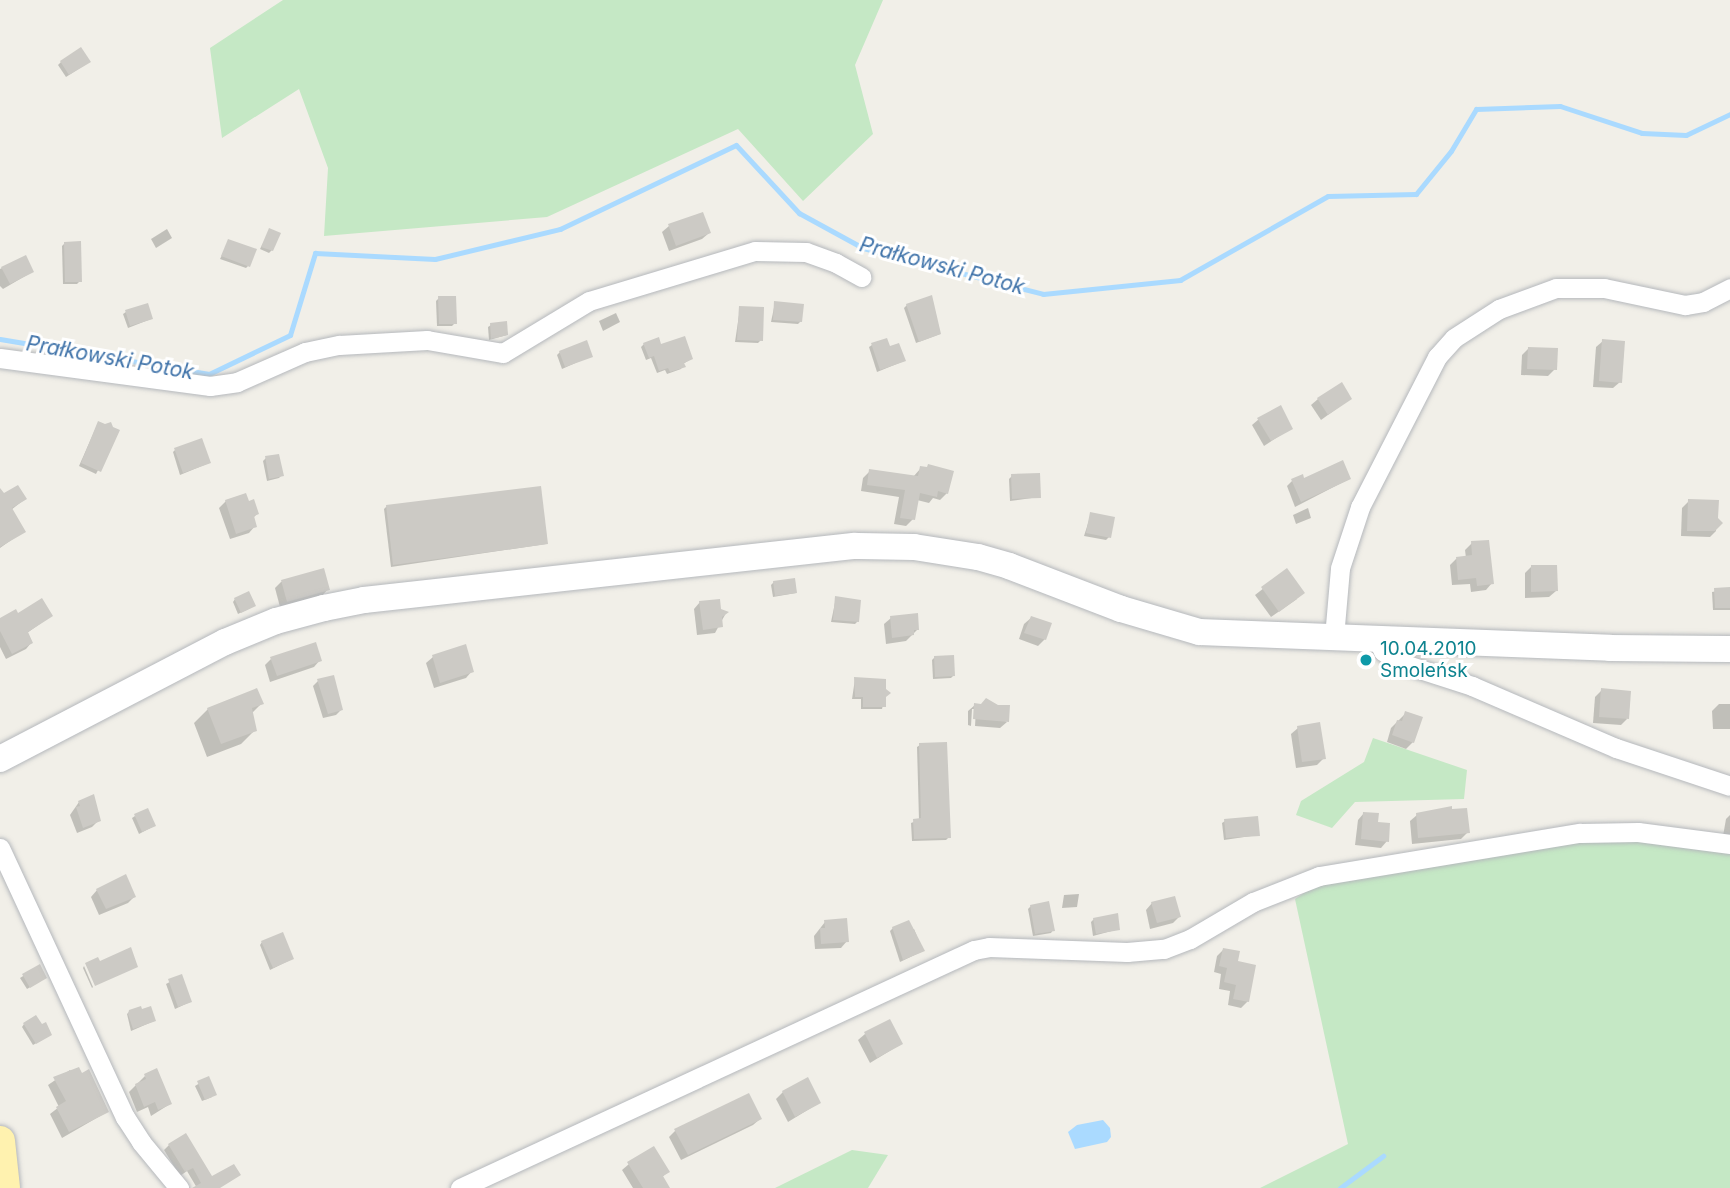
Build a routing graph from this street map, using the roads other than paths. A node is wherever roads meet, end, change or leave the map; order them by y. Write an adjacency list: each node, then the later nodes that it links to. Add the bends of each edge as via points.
1 (861, 277): 3 (street, via 806,252 755,251 589,301 503,353 427,341 340,345 305,352 237,382 217,385)
2 (1730, 288): 4 (street, via 1703,302 1685,305 1604,288 1556,288 1499,309 1454,338 1437,357 1360,508 1340,568)
3 (0, 358)
4 (1334, 637): 5 (street); 7 (street, via 1199,632 978,557 914,547 826,548 324,608 225,642)
5 (1377, 640): 6 (street); 8 (street, via 1383,651 1401,663 1472,687 1616,748)
6 (1730, 649)
7 (0, 759)
8 (1730, 786)
9 (1730, 844): 14 (street, via 1637,832 1580,833 1319,876 1253,902 1164,949 974,950)
10 (0, 848): 13 (street, via 125,1117)
11 (0, 1141): 12 (main road)
12 (5, 1188)
13 (179, 1188)
14 (460, 1188)

